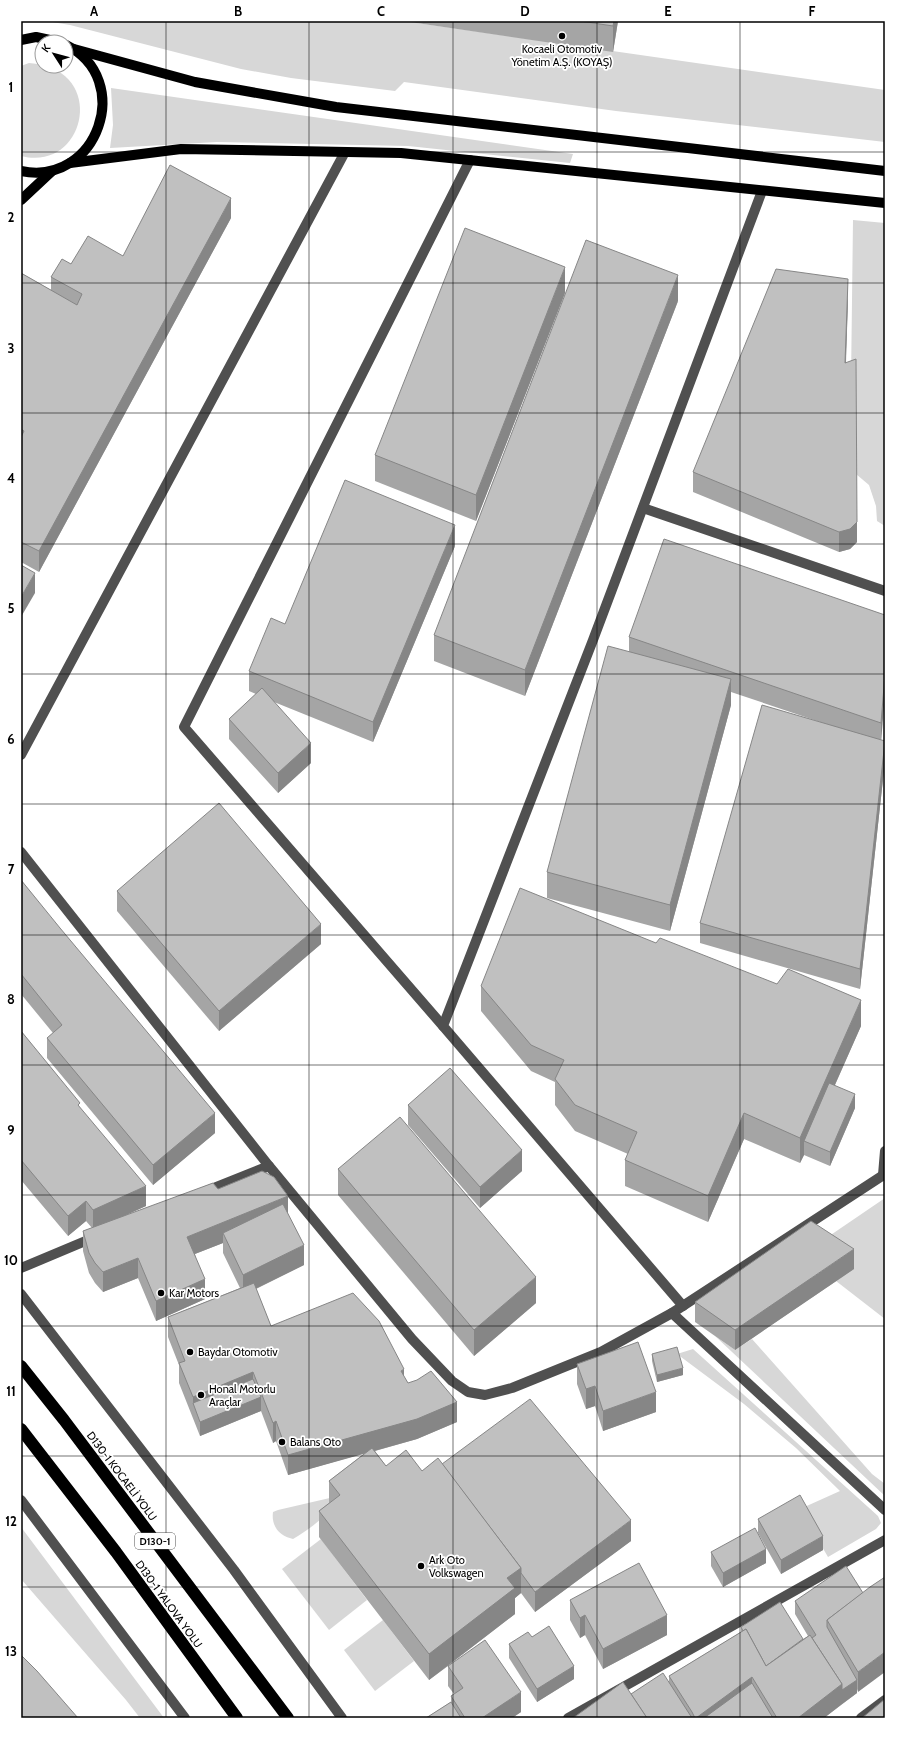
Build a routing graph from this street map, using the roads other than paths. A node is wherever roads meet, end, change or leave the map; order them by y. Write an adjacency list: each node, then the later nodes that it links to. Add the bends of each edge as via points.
1 (34, 37): 2 (main road)
2 (21, 40)
3 (74, 48): 10 (main road, via 195,82 336,107)
4 (74, 50): 7 (main road, via 91,65 100,85 103,107 99,130 87,149)
5 (345, 152): 6 (main road, via 401,153); 7 (main road, via 181,149); 16 (street)
6 (470, 160): 11 (main road); 18 (street, via 184,727)
7 (70, 163): 9 (main road)
8 (21, 171): 9 (main road)
9 (52, 171): 12 (main road)
10 (885, 171)
11 (762, 191): 13 (main road); 14 (street)
12 (21, 200)
13 (885, 203)
14 (643, 508): 15 (street); 18 (street)
15 (885, 591)
16 (21, 755)
17 (21, 852): 20 (street)
18 (444, 1026): 26 (street)
19 (885, 1151): 21 (street)
20 (268, 1166): 22 (street); 27 (street, via 412,1339 452,1381 468,1392 485,1395 512,1388 601,1352)
21 (884, 1174): 26 (street)
22 (192, 1197)
23 (107, 1233): 24 (street)
24 (21, 1268)
25 (21, 1294): 37 (street, via 234,1570)
26 (683, 1306): 27 (street)
27 (672, 1313): 31 (street)
28 (21, 1366): 36 (highway, D130-1 KOCAELİ YOLU / D130-1)
29 (21, 1429): 35 (highway, D130-1 YALOVA YOLU, via 116,1552)
30 (21, 1500): 34 (street)
31 (885, 1510)
32 (885, 1540): 38 (street)
33 (885, 1700): 39 (street)
34 (185, 1718)
35 (237, 1718)
36 (288, 1718)
37 (342, 1718)
38 (568, 1718)
39 (861, 1718)

